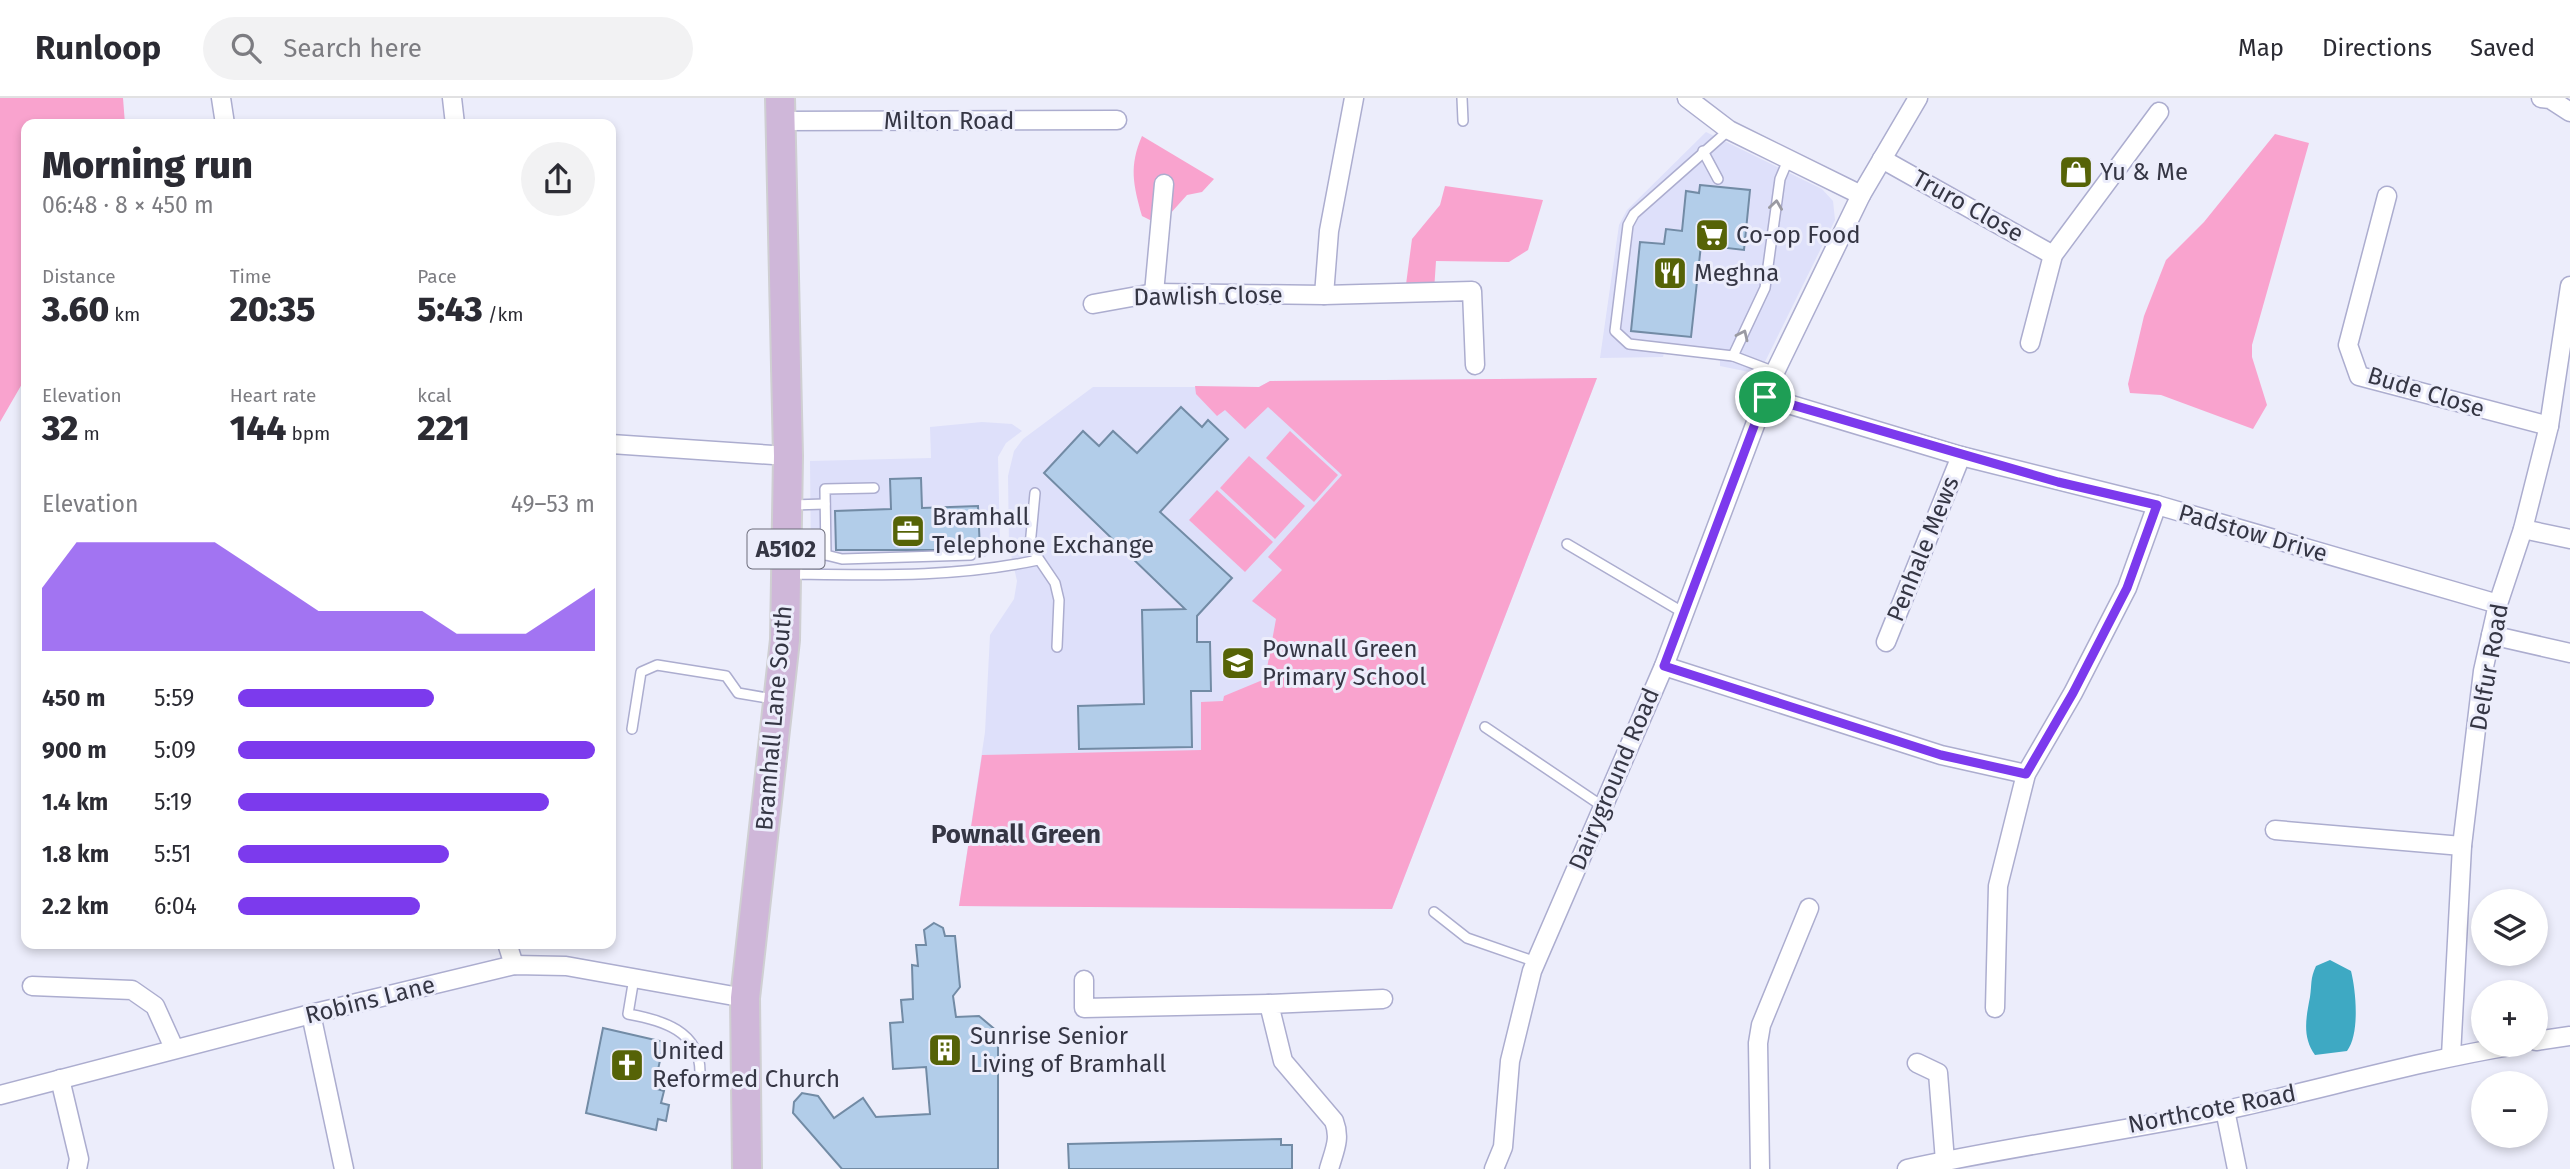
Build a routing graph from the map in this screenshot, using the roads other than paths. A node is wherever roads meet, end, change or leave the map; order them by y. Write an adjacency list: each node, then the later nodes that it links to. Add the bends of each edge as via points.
1 (221, 98): 11 (street)
2 (452, 98): 12 (street)
3 (1354, 98): 26 (street, via 1329,231)
4 (1462, 98): 14 (lane)
5 (1687, 98): 15 (street)
6 (1918, 98): 17 (street, Dairyground Road)
7 (2541, 98): 10 (street)
8 (780, 110): 13 (street, Milton Road); 35 (main road, Bramhall Lane South / A5102)
9 (2159, 112): 23 (street)
10 (2570, 112)
11 (224, 119)
12 (454, 119)
13 (1117, 120)
14 (1463, 121)
15 (1729, 130): 16 (lane); 18 (street)
16 (1703, 151): 19 (lane); 29 (lane, via 1634,214 1628,225 1615,331 1629,344)
17 (1882, 159): 21 (street, Dairyground Road); 23 (street, Truro Close)
18 (1788, 160): 21 (street); 29 (lane, one-way to 18, via 1765,288 1780,179)
19 (1718, 179)
20 (1164, 184): 25 (street)
21 (1861, 195): 31 (street, Dairyground Road)
22 (2387, 196): 33 (street, Bude Close, via 2348,345 2359,376)
23 (2053, 255): 28 (street)
24 (2570, 286): 33 (street, Delfur Road)
25 (1153, 293): 26 (street, Dawlish Close); 27 (street, Dawlish Close)
26 (1324, 295): 30 (street, Dawlish Close, via 1472,290)
27 (1093, 304)
28 (2030, 343)
29 (1733, 356): 31 (lane)
30 (1475, 365)
31 (1775, 372): 32 (street, Dairyground Road)
32 (1765, 397): 36 (street, Padstow Drive); 50 (street, Dairyground Road)
33 (2549, 426): 42 (street, Delfur Road)
34 (616, 444): 35 (street)
35 (788, 456): 40 (main road, Bramhall Lane South / A5102)
36 (1961, 456): 41 (street, Padstow Drive); 52 (street, Penhale Mews)
37 (874, 488): 39 (lane, via 825,489)
38 (1035, 493): 47 (lane, via 1030,546)
39 (825, 504): 40 (lane); 45 (lane)
40 (787, 505): 48 (main road, Bramhall Lane South / A5102)
41 (2157, 505): 49 (street, Padstow Drive); 59 (street, via 2127,588)
42 (2524, 529): 43 (street); 49 (street, Delfur Road)
43 (2570, 539)
44 (1567, 544): 50 (lane)
45 (826, 555): 46 (lane, via 842,559); 48 (lane)
46 (971, 555)
47 (1038, 560): 48 (lane, via 916,577); 53 (lane, via 1055,583 1059,600)
48 (786, 565): 56 (main road, Bramhall Lane South / A5102)
49 (2498, 604): 51 (street, Delfur Road)
50 (1684, 613): 55 (street, Dairyground Road)
51 (2491, 635): 54 (street); 62 (street, Delfur Road)
52 (1886, 642)
53 (1057, 648)
54 (2570, 653)
55 (1664, 666): 59 (street, via 1941,755); 60 (street, Dairyground Road)
56 (779, 699): 58 (lane, via 738,693 726,676 657,665 641,672); 71 (main road, Bramhall Lane South / A5102)
57 (1485, 727): 60 (lane)
58 (632, 729)
59 (2026, 774): 74 (street, via 1998,886)
60 (1602, 806): 66 (street, Dairyground Road)
61 (2275, 830): 62 (street)
62 (2462, 846): 80 (street, Delfur Road)
63 (1809, 908): 92 (street, via 1761,1025)
64 (1434, 912): 66 (lane, via 1467,938)
65 (509, 949): 67 (street)
66 (1535, 962): 88 (street, Dairyground Road, via 1510,1061 1503,1147)
67 (514, 965): 68 (street, Robins Lane, via 566,966); 75 (street, Robins Lane)
68 (635, 978): 71 (street, Robins Lane); 82 (lane, via 628,1014 679,1030 698,1051)
69 (1084, 980): 73 (street, via 1084,1008)
70 (32, 986): 78 (street, via 132,990 155,1006)
71 (745, 998): 87 (main road, Bramhall Lane South / A5102)
72 (1383, 999): 73 (street)
73 (1269, 1004): 91 (street, via 1283,1061 1337,1129 1339,1138)
74 (1995, 1008)
75 (311, 1014): 78 (street, Robins Lane); 90 (street)
76 (2570, 1036): 77 (street)
77 (2548, 1039)
78 (174, 1048): 83 (street, Robins Lane)
79 (2471, 1053): 80 (street, Northcote Road)
80 (2451, 1056): 85 (street, Northcote Road)
81 (1917, 1063): 86 (street, via 1938,1073)
82 (700, 1072)
83 (60, 1079): 84 (street, Robins Lane); 89 (street, via 79,1159)
84 (0, 1095)
85 (2225, 1110): 86 (street, Northcote Road); 94 (street)
86 (1945, 1161): 93 (street, Northcote Road)
87 (751, 1167)
88 (1496, 1168)
89 (77, 1169)
90 (344, 1169)
91 (1329, 1169)
92 (1760, 1169)
93 (1907, 1169)
94 (2237, 1169)

